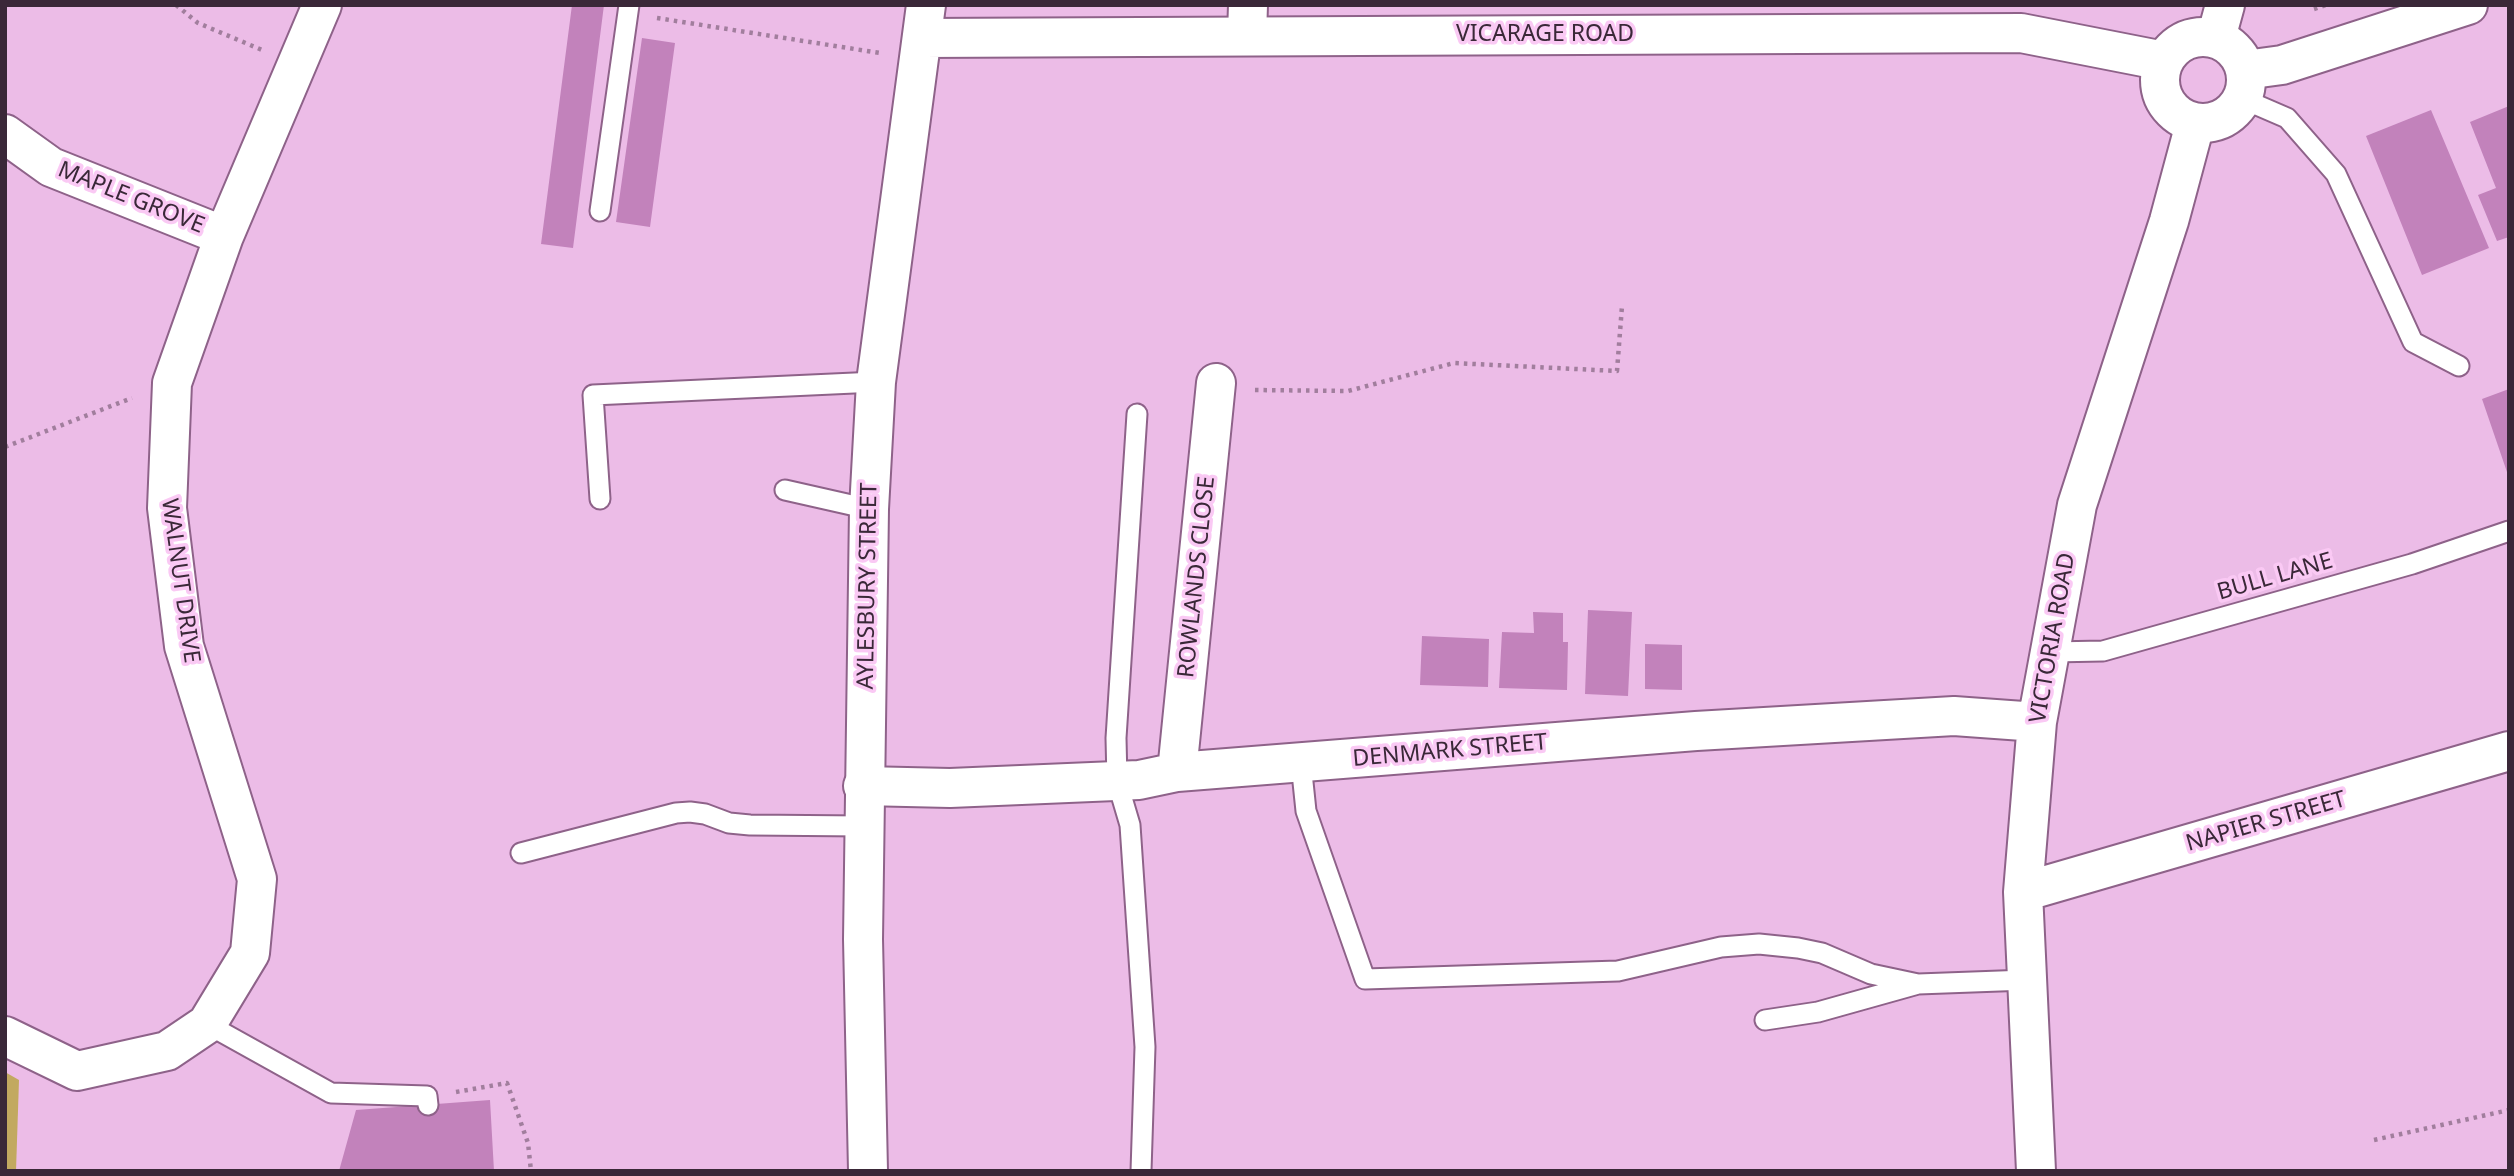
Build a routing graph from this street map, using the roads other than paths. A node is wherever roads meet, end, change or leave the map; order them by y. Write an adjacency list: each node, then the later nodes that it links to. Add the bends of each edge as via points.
1 (322, 5): 12 (street, WALNUT DRIVE)
2 (2468, 5): 8 (street, via 2282,65)
3 (629, 10): 11 (lane)
4 (1248, 20): 6 (street, VICARAGE ROAD); 7 (street, VICARAGE ROAD, via 2021,33)
5 (2221, 22): 7 (street, via 2178,44); 8 (street, via 2229,45 2239,56)
6 (922, 34): 14 (street, AYLESBURY STREET)
7 (2164, 61): 9 (street, via 2159,77 2164,102 2183,120)
8 (2244, 84): 9 (street, via 2235,110 2209,124); 13 (lane, via 2287,118 2336,174 2413,342)
9 (2195, 124): 21 (street, VICTORIA ROAD, via 2169,221 2077,505)
10 (5, 134): 12 (street, MAPLE GROVE, via 51,167)
11 (600, 211)
12 (224, 236): 34 (street, WALNUT DRIVE, via 172,383 167,508 184,646 257,878 250,953)
13 (2459, 366)
14 (876, 382): 18 (lane, via 593,396); 19 (street, AYLESBURY STREET)
15 (1216, 386): 25 (street, ROWLANDS CLOSE)
16 (1137, 414): 26 (lane)
17 (785, 490): 19 (lane)
18 (600, 499)
19 (869, 509): 27 (street, AYLESBURY STREET)
20 (2509, 531): 21 (lane, BULL LANE, via 2412,564 2104,651)
21 (2052, 652): 22 (street, VICTORIA ROAD)
22 (2037, 722): 24 (street, DENMARK STREET, via 1954,716); 30 (street, VICTORIA ROAD)
23 (2507, 756): 30 (street, NAPIER STREET)
24 (1301, 762): 25 (street, DENMARK STREET); 32 (lane, via 1306,811 1365,979 1618,971 1721,947 1759,944 1822,953 1871,974)
25 (1177, 772): 26 (street, DENMARK STREET)
26 (1117, 781): 27 (street, DENMARK STREET, via 950,788); 38 (lane, via 1130,825 1145,1047)
27 (863, 786): 28 (street, AYLESBURY STREET)
28 (863, 827): 29 (lane, via 750,825 705,814 676,813); 37 (street, AYLESBURY STREET)
29 (522, 853)
30 (2023, 892): 31 (street, VICTORIA ROAD)
31 (2027, 980): 32 (lane); 39 (street, VICTORIA ROAD)
32 (1919, 984): 33 (lane, via 1818,1012)
33 (1765, 1020)
34 (207, 1024): 35 (street, WALNUT DRIVE, via 167,1051 77,1071); 36 (lane, via 331,1093)
35 (5, 1036)
36 (428, 1100)
37 (868, 1171)
38 (1141, 1171)
39 (2036, 1171)

